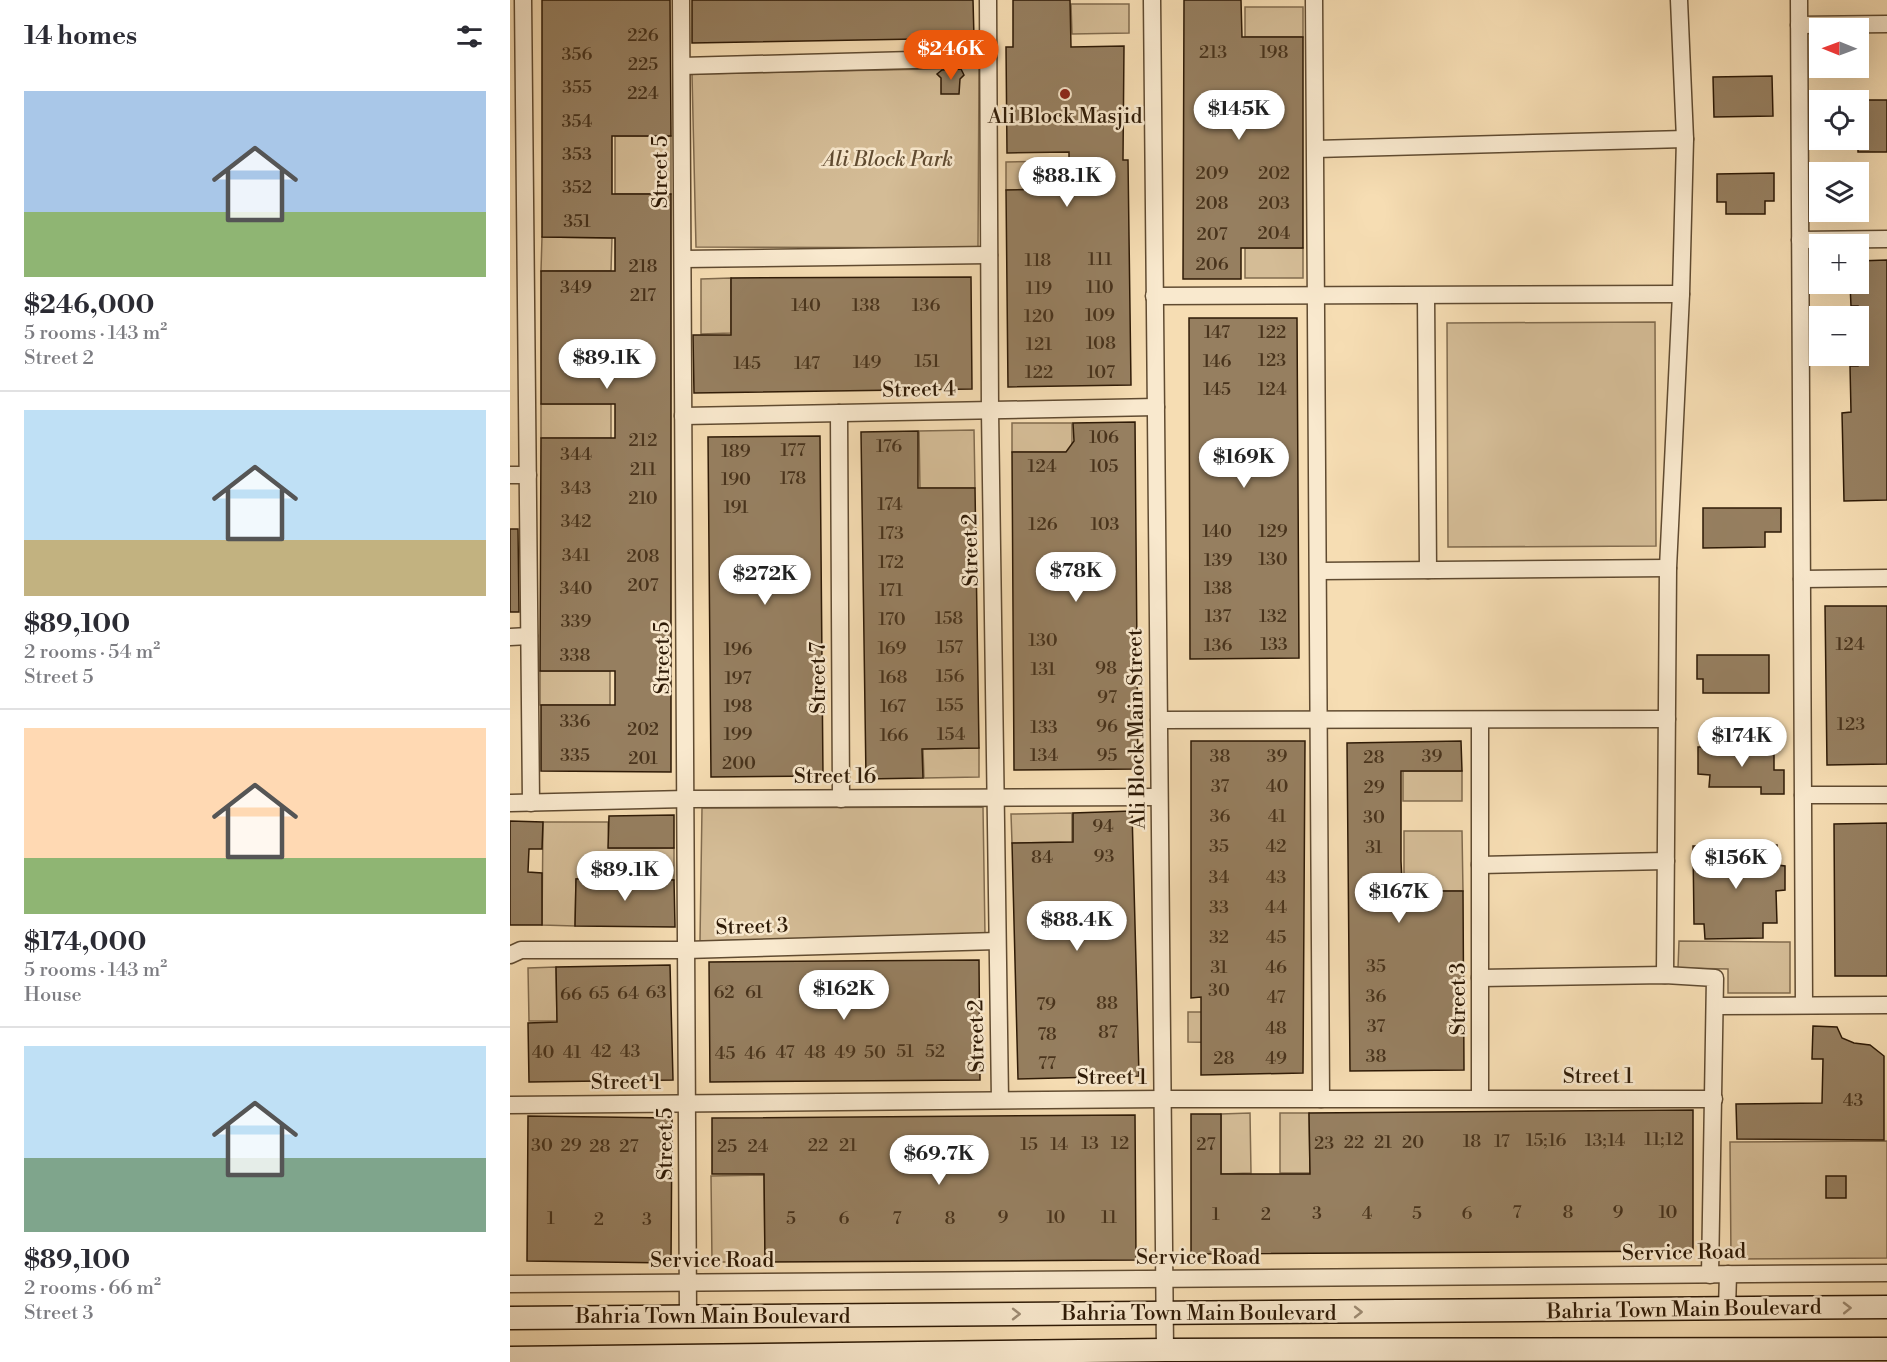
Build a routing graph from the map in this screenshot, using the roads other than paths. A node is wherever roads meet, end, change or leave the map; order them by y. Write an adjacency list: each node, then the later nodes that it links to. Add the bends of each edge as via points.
1 (681, 0): 11 (street, Street 5)
2 (988, 0): 10 (street, Street 2)
3 (1152, 0): 20 (street, Ali Block Main Street)
4 (1314, 0): 13 (street)
5 (1679, 0): 12 (street)
6 (1799, 0): 9 (street)
7 (519, 8): 14 (street)
8 (1887, 24): 9 (street)
9 (1799, 25): 16 (street)
10 (988, 58): 11 (street); 17 (street, Street 2)
11 (681, 66): 18 (street, Street 5)
12 (1684, 139): 13 (street); 19 (street)
13 (1316, 149): 22 (street)
14 (518, 181): 28 (street)
15 (1887, 239): 16 (street)
16 (1800, 240): 33 (street)
17 (989, 255): 18 (street); 24 (street, Street 2)
18 (683, 259): 26 (street, Street 5)
19 (1681, 294): 21 (street); 29 (street)
20 (1154, 296): 22 (street); 23 (street, Ali Block Main Street)
21 (1426, 296): 22 (street); 30 (street)
22 (1318, 297): 31 (street)
23 (1156, 407): 24 (street, Street 4); 37 (street, Ali Block Main Street)
24 (990, 411): 25 (street, Street 4); 43 (street, Street 2)
25 (839, 413): 26 (street, Street 4); 45 (street, Street 7)
26 (683, 416): 44 (street, Street 5)
27 (510, 475): 28 (street)
28 (528, 475): 34 (street)
29 (1668, 568): 30 (street); 36 (street)
30 (1428, 570): 31 (street)
31 (1319, 571): 38 (street)
32 (1887, 578): 33 (street)
33 (1802, 579): 40 (street)
34 (529, 636): 35 (street); 47 (street)
35 (510, 637)
36 (1667, 719): 39 (street); 48 (street)
37 (1159, 720): 38 (street); 42 (street, Ali Block Main Street)
38 (1319, 720): 39 (street); 60 (street)
39 (1480, 720): 49 (street, Street 3)
40 (1803, 795): 41 (street); 55 (street)
41 (1887, 795)
42 (1159, 797): 43 (street, Street 16); 59 (street, Ali Block Main Street)
43 (996, 798): 45 (street, Street 16); 50 (street, Street 2)
44 (686, 799): 45 (street, Street 16); 47 (street, Street 16); 51 (street, Street 5)
45 (841, 799)
46 (510, 803): 47 (street, Street 16)
47 (531, 803)
48 (1666, 861): 49 (street); 53 (street)
49 (1480, 865): 54 (street, Street 3)
50 (998, 941): 51 (street, Street 3); 62 (street, Street 2)
51 (686, 950): 52 (street, Street 3, via 521,950); 63 (street, Street 5)
52 (510, 955)
53 (1665, 975): 54 (street); 57 (street, via 1715,978)
54 (1480, 978): 58 (street, Street 3)
55 (1804, 1005): 56 (street); 57 (street)
56 (1887, 1005)
57 (1716, 1006): 61 (street)
58 (1480, 1098): 60 (street, Street 1); 61 (street, Street 1)
59 (1162, 1099): 60 (street, Street 1); 62 (street, Street 1); 68 (street, Ali Block Main Street)
60 (1321, 1099)
61 (1714, 1099): 67 (street)
62 (1000, 1100): 63 (street, Street 1)
63 (687, 1104): 64 (street, Street 1); 69 (street, Street 5)
64 (510, 1105)
65 (1887, 1273): 66 (street, Service Road)
66 (1728, 1274): 67 (street, Service Road); 72 (street)
67 (1710, 1275): 68 (street, Service Road)
68 (1164, 1280): 69 (street, Service Road); 73 (street, Ali Block Main Street)
69 (688, 1283): 70 (street, Service Road); 76 (street, Street 5)
70 (510, 1284)
71 (1887, 1307): 72 (main road, Bahria Town Main Boulevard, one-way to 71)
72 (1727, 1309): 73 (main road, Bahria Town Main Boulevard, one-way to 72)
73 (1164, 1313): 74 (main road, Bahria Town Main Boulevard, one-way to 73); 79 (street, Ali Block Main Street)
74 (981, 1314): 75 (main road, Bahria Town Main Boulevard); 83 (main road, via 966,1323)
75 (943, 1315): 76 (main road, Bahria Town Main Boulevard); 83 (main road)
76 (688, 1316): 77 (main road, Bahria Town Main Boulevard)
77 (510, 1318)
78 (1887, 1348): 80 (main road, Bahria Town Main Boulevard)
79 (1165, 1350): 80 (main road, Bahria Town Main Boulevard); 83 (main road, Bahria Town Main Boulevard)
80 (1741, 1356)
81 (510, 1358): 82 (main road, Bahria Town Main Boulevard)
82 (901, 1358): 83 (main road, Bahria Town Main Boulevard)
83 (939, 1359)

